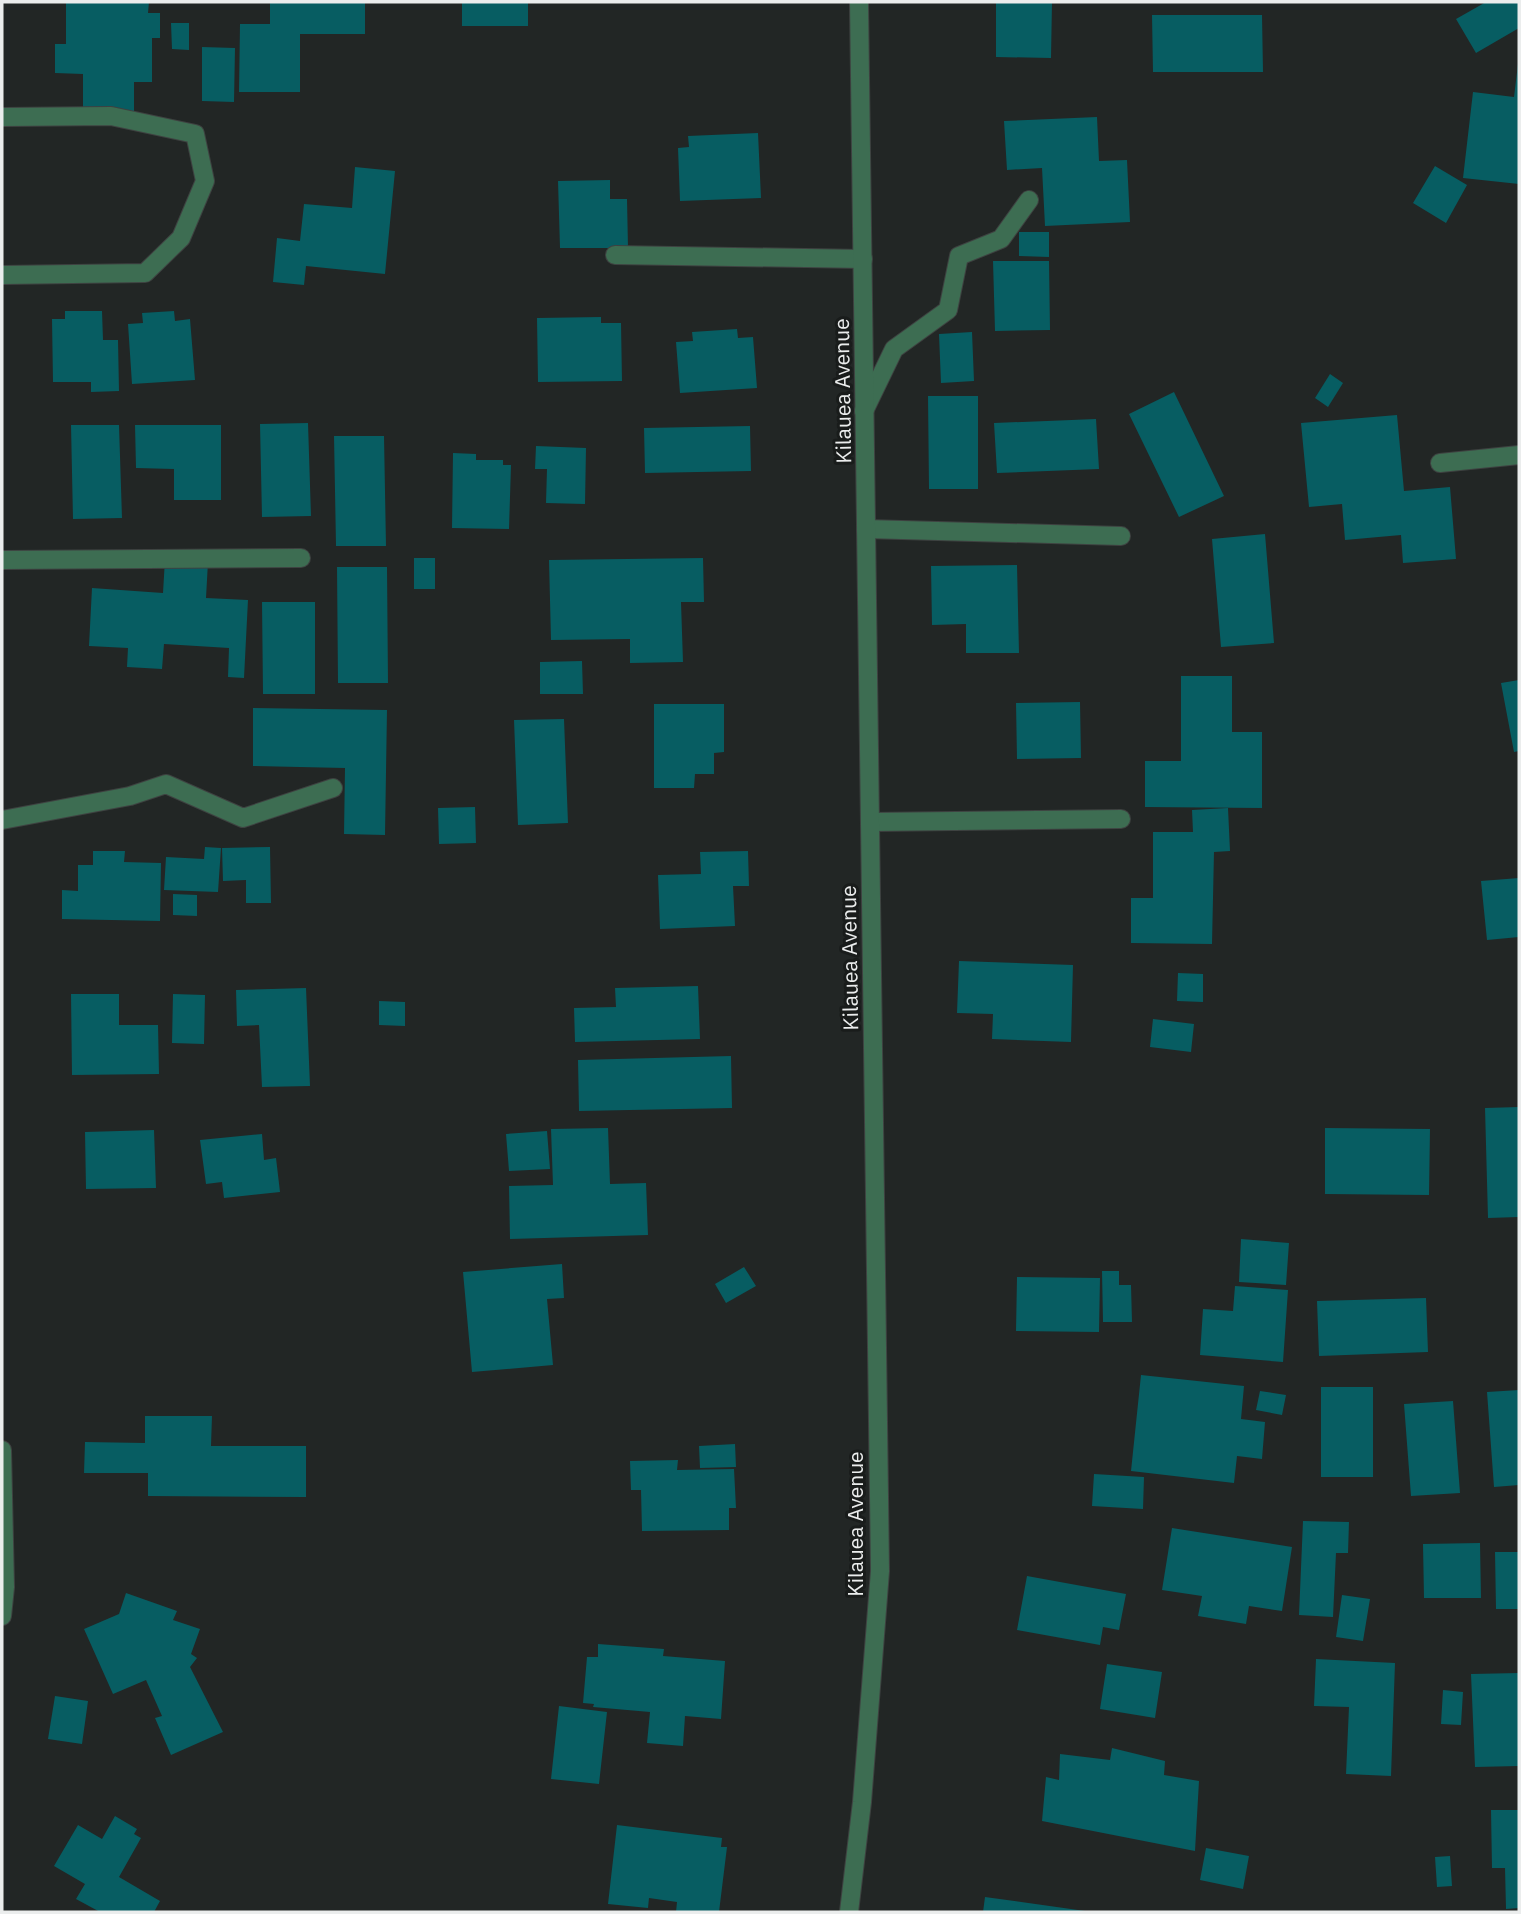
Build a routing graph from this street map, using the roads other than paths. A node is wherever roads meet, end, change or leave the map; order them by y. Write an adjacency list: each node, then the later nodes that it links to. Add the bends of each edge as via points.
1 (859, 2): 5 (street, Kilauea Avenue)
2 (2, 117): 6 (street, via 111,116 195,134 205,181 181,238 145,273)
3 (1029, 200): 7 (street, via 1001,239 959,256 948,310 894,349)
4 (615, 255): 5 (street)
5 (863, 258): 7 (street, Kilauea Avenue)
6 (2, 275)
7 (864, 411): 10 (street, Kilauea Avenue)
8 (1519, 455): 9 (street)
9 (1440, 463)
10 (866, 529): 11 (street); 17 (street, Kilauea Avenue)
11 (1121, 536)
12 (301, 558): 13 (street)
13 (2, 560)
14 (333, 788): 16 (street, via 243,818 166,784 130,796)
15 (1121, 819): 17 (street)
16 (2, 820)
17 (870, 821): 20 (street, Kilauea Avenue, via 880,1570)
18 (2, 1450): 19 (street)
19 (2, 1616)
20 (849, 1912)

